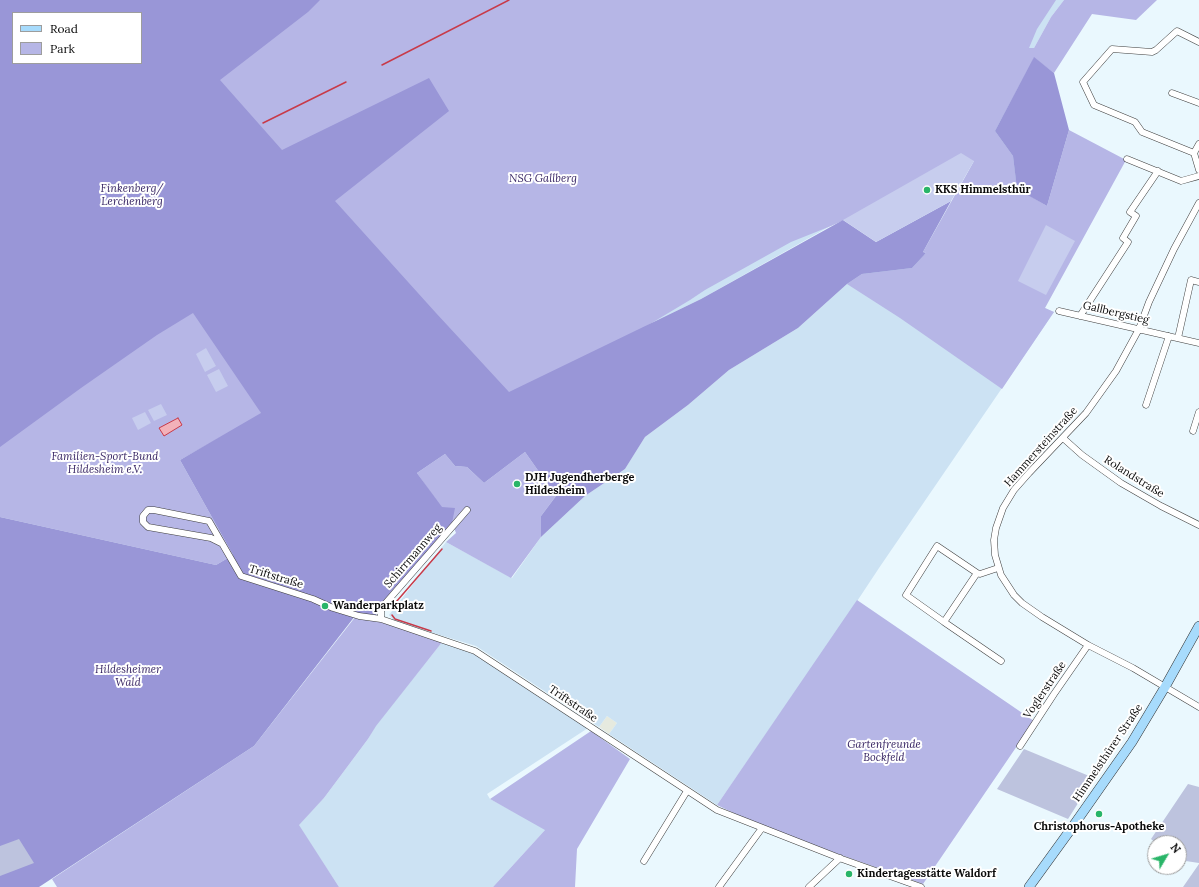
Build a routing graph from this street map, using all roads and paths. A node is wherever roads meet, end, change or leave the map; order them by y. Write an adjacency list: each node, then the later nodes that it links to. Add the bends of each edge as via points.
1 (1199, 42): 5 (street, via 1177,31 1152,52 1112,49 1083,82 1094,105 1135,122 1142,132)
2 (1172, 93): 3 (street)
3 (1199, 103)
4 (1199, 144): 5 (street)
5 (1194, 153): 7 (street)
6 (1127, 159): 8 (street)
7 (1199, 170)
8 (1158, 171): 9 (street, via 1181,181); 13 (street, via 1130,212 1136,216 1123,238 1128,242)
9 (1199, 176)
10 (1199, 203): 14 (street, Hammersteinstraße, via 1149,302)
11 (1199, 282): 16 (street, via 1191,280)
12 (1059, 311): 13 (street, Gallbergstieg)
13 (1080, 316): 14 (street, Gallbergstieg)
14 (1139, 329): 15 (street, Gallbergstieg); 21 (street, Hammersteinstraße, via 1103,390)
15 (1169, 336): 16 (street, Gallbergstieg); 18 (street)
16 (1178, 338): 17 (street, Gallbergstieg)
17 (1199, 343)
18 (1146, 405)
19 (1199, 412): 20 (street)
20 (1193, 430)
21 (1063, 438): 23 (street, Rolandstraße, via 1121,484); 25 (street, Hammersteinstraße, via 1014,490 1003,508 994,540)
22 (467, 510): 27 (street, Schirrmannweg, via 384,605)
23 (1199, 525)
24 (221, 543): 24 (street, Triftstraße, via 209,521 154,510 148,510 143,516 143,522 148,527 212,538); 27 (street, Triftstraße, via 241,576 359,616)
25 (998, 568): 26 (street); 30 (street, Hammersteinstraße, via 1022,603)
26 (977, 573): 28 (street); 28 (street, via 937,546 906,595)
27 (381, 619): 35 (street, Triftstraße, via 480,653)
28 (944, 622): 31 (street)
29 (1199, 626): 32 (street, Himmelsthürer Straße)
30 (1088, 645): 32 (street, Hammersteinstraße); 34 (street, Voglerstraße)
31 (1001, 661)
32 (1165, 688): 33 (street, Hammersteinstraße); 42 (street, Himmelsthürer Straße, via 1132,742)
33 (1198, 705)
34 (1020, 746)
35 (687, 791): 36 (street, Triftstraße, via 717,810); 38 (street)
36 (762, 828): 37 (street, Triftstraße); 39 (street)
37 (840, 858): 40 (street); 41 (street, Triftstraße)
38 (644, 861)
39 (719, 887)
40 (809, 887)
41 (921, 887)
42 (1029, 887)

